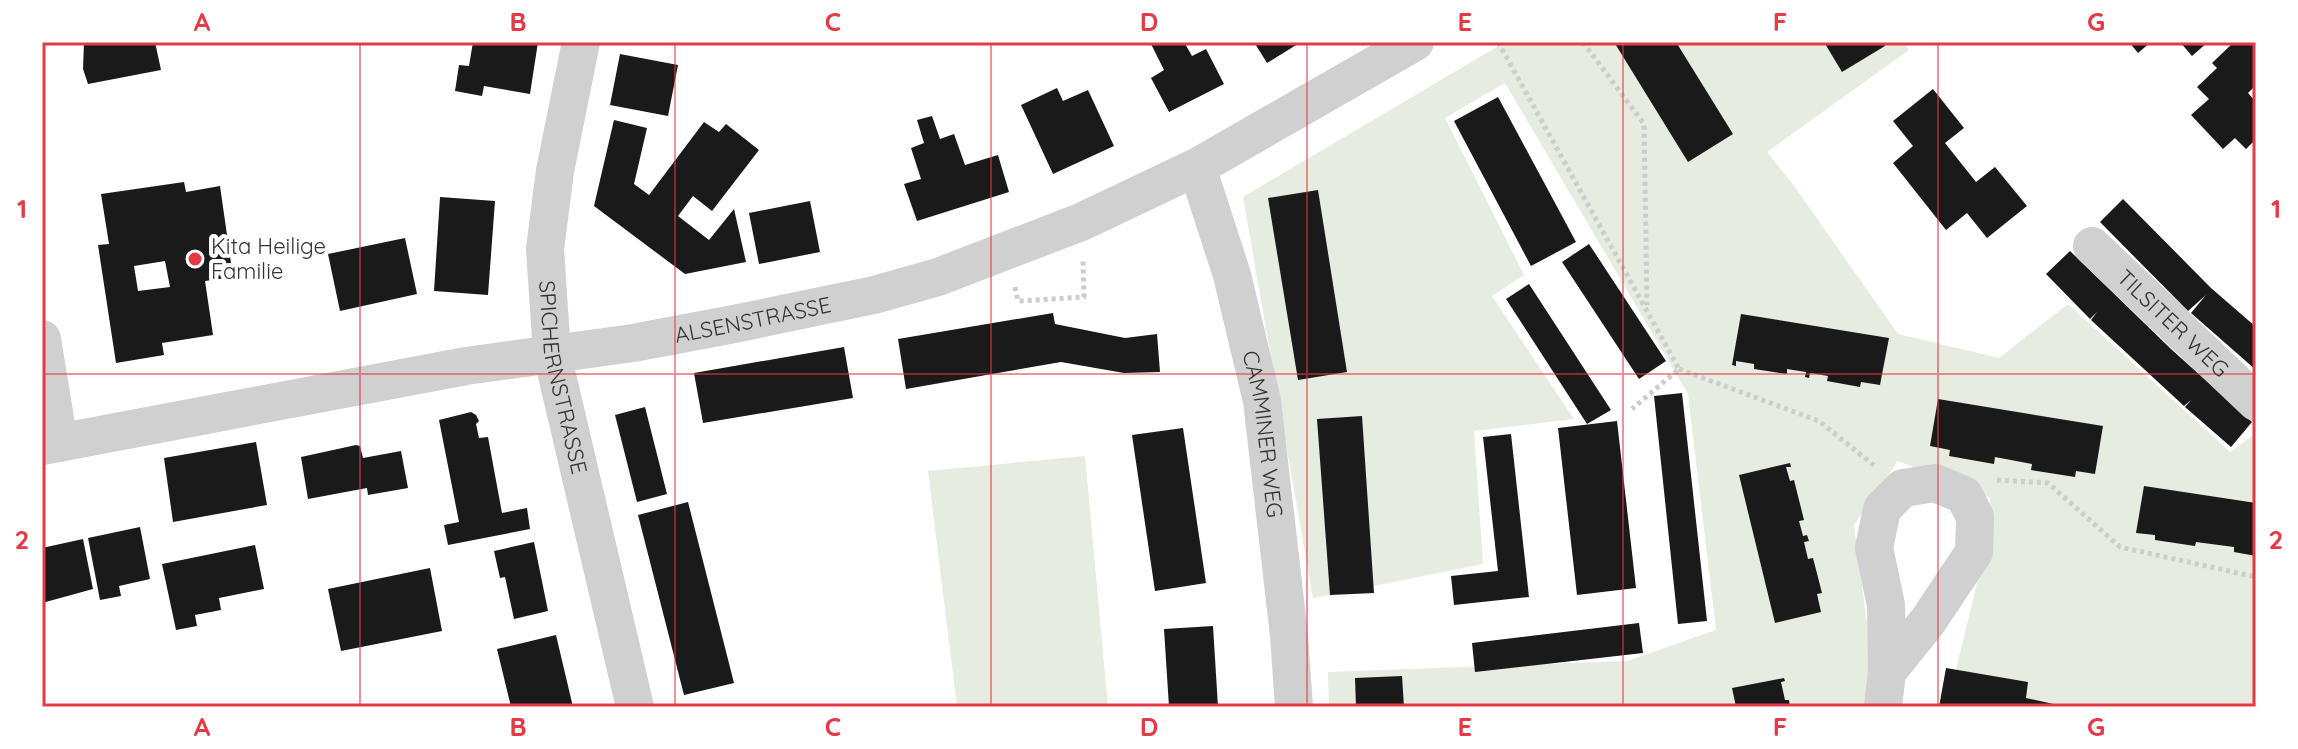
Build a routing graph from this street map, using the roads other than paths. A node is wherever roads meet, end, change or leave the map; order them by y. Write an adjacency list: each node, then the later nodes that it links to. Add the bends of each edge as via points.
1 (581, 42): 6 (street, SPICHERNSTRASSE, via 545,249)
2 (1415, 42): 3 (street, ALSENSTRASSE)
3 (1197, 167): 6 (street, ALSENSTRASSE, via 1081,222 938,277 874,295); 11 (street, CAMMINER WEG, via 1232,275 1262,401)
4 (2092, 246): 7 (street, TILSITER WEG)
5 (42, 339): 8 (street)
6 (552, 354): 8 (street, ALSENSTRASSE); 10 (street, SPICHERNSTRASSE)
7 (2256, 402)
8 (50, 444)
9 (1885, 690): 9 (street, via 1886,605 1874,548 1882,509 1903,488 1935,483 1964,495 1975,517 1974,552)
10 (635, 707)
11 (1294, 707)

